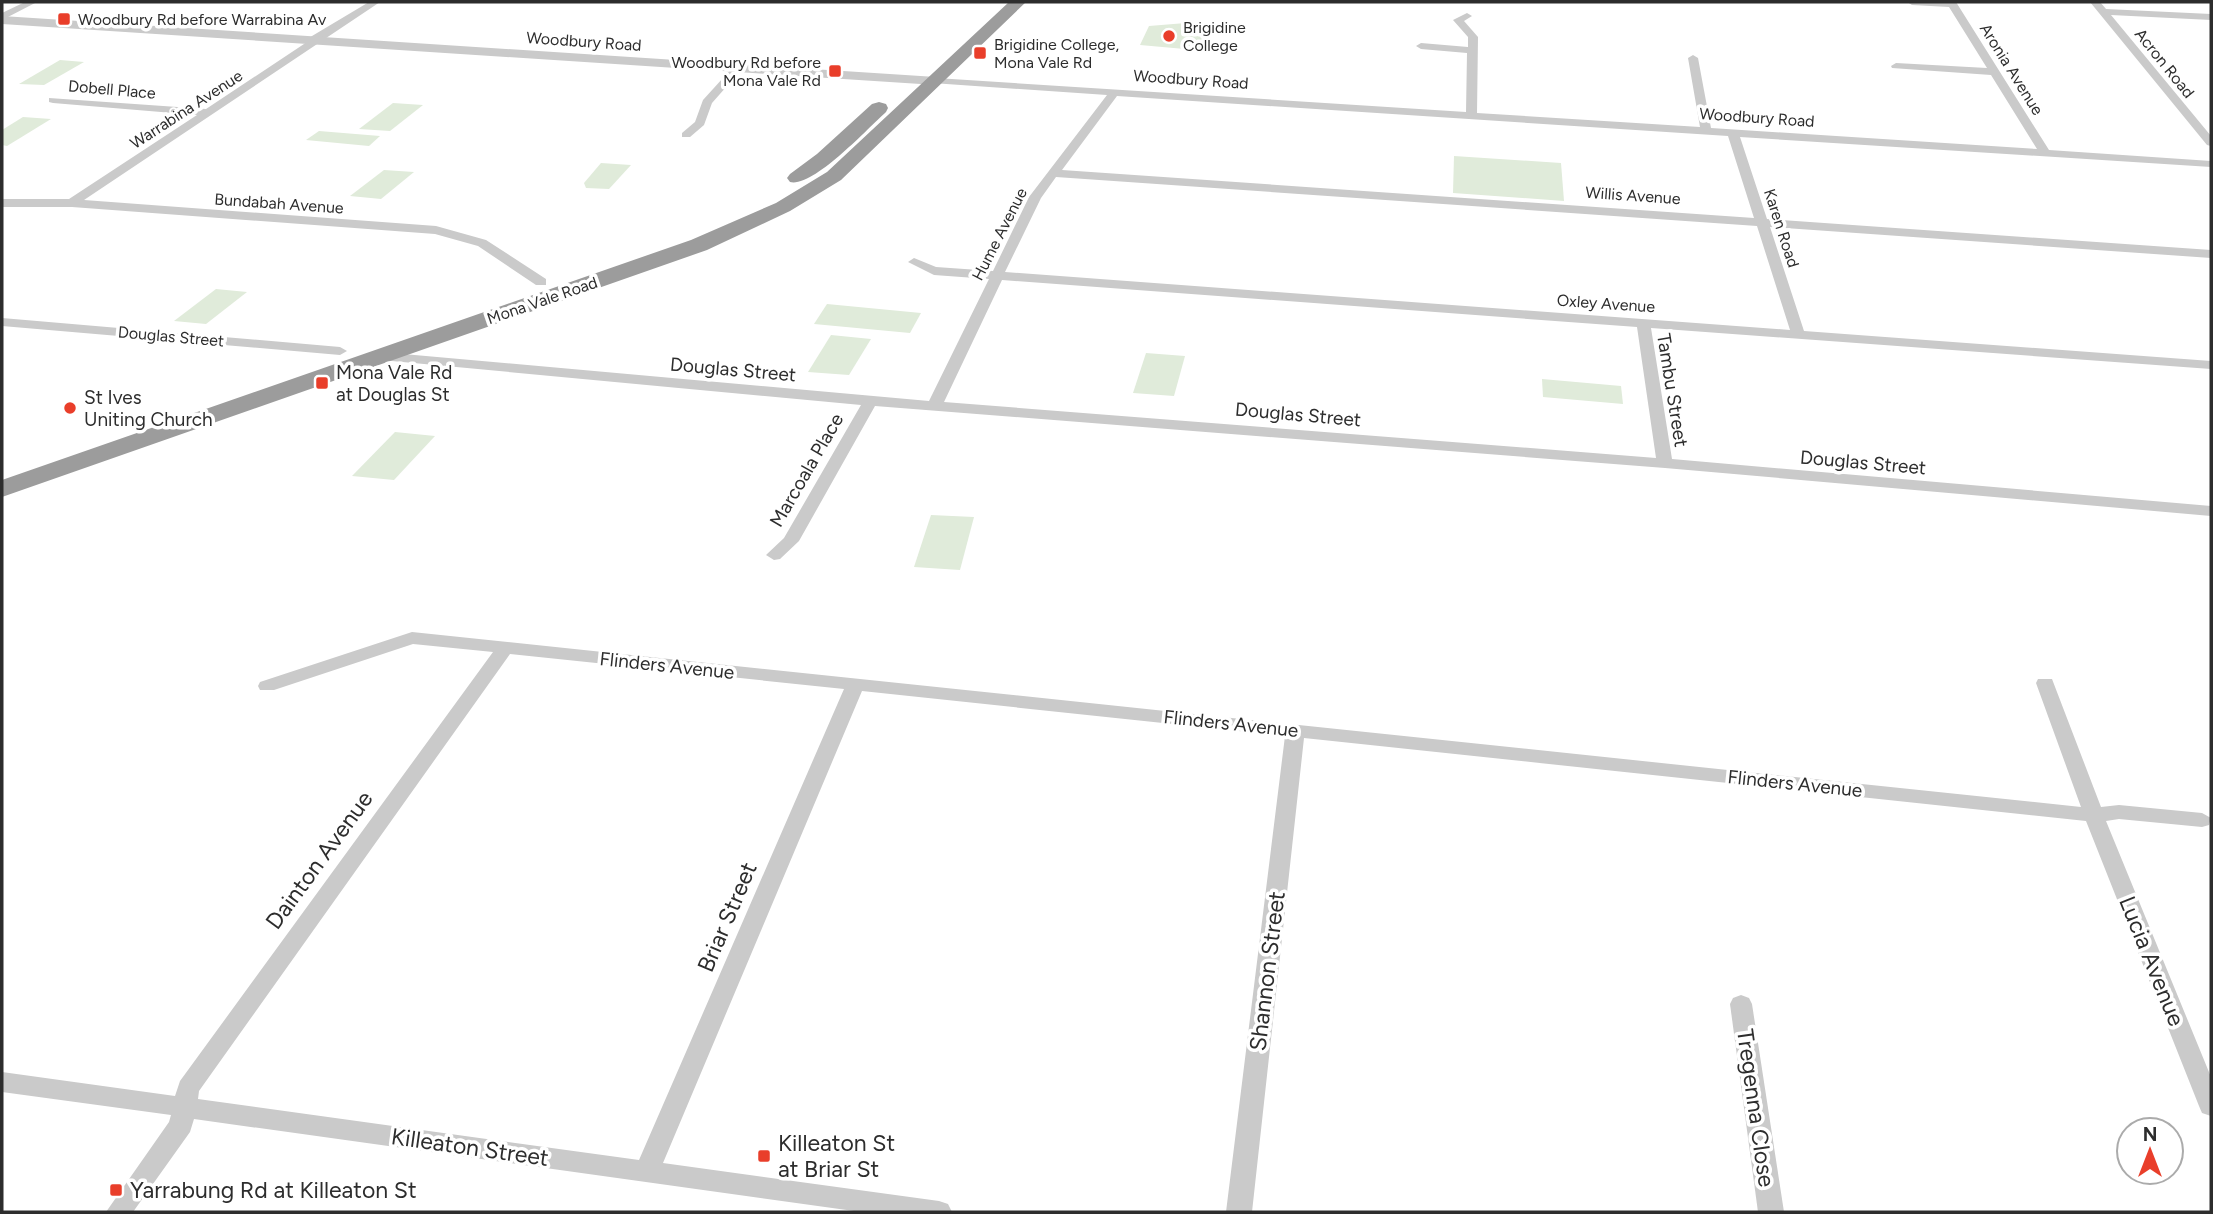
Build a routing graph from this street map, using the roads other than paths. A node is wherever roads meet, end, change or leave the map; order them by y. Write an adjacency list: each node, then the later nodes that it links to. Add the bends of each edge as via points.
1 (32, 2): 10 (street)
2 (375, 2): 11 (street, Warrabina Avenue)
3 (1018, 2): 18 (highway, Mona Vale Road)
4 (1912, 2): 6 (street)
5 (2095, 2): 7 (street, Acron Road)
6 (1952, 3): 17 (street, Aronia Avenue)
7 (2103, 12): 9 (street); 26 (street, Acron Road)
8 (1466, 16): 13 (street, via 1458,20 1473,37)
9 (2211, 17)
10 (2, 18): 11 (street, Woodbury Road)
11 (314, 41): 16 (street, Woodbury Road); 21 (street, Warrabina Avenue)
12 (1421, 46): 13 (street)
13 (1474, 51): 22 (street)
14 (1693, 58): 23 (street)
15 (1896, 66): 17 (street)
16 (737, 69): 18 (street, Woodbury Road); 25 (street, via 707,103 700,123)
17 (1996, 72): 27 (street, Aronia Avenue)
18 (924, 75): 19 (street, Woodbury Road); 36 (highway, Mona Vale Road, via 797,178 752,203 677,235); 41 (highway, Mona Vale Road, via 834,176 753,222 699,246)
19 (1115, 92): 22 (street, Woodbury Road); 29 (street, Hume Avenue)
20 (53, 100): 21 (street, Dobell Place)
21 (210, 113): 31 (street, Warrabina Avenue)
22 (1471, 114): 23 (street, Woodbury Road)
23 (1706, 131): 24 (street, Woodbury Road)
24 (1733, 133): 27 (street, Woodbury Road); 32 (street, Karen Road)
25 (686, 135)
26 (2211, 143)
27 (2045, 153): 28 (street, Woodbury Road)
28 (2211, 164)
29 (1053, 173): 32 (street, Willis Avenue); 35 (street, Hume Avenue, via 1035,197)
30 (5, 201): 31 (street, Bundabah Avenue)
31 (72, 203): 36 (street, Bundabah Avenue, via 451,233 482,243)
32 (1761, 221): 33 (street, Willis Avenue); 39 (street, Karen Road)
33 (2211, 254)
34 (915, 262): 35 (street, Oxley Avenue, via 934,271)
35 (997, 275): 38 (street, Oxley Avenue); 44 (street, Hume Avenue)
36 (541, 282): 40 (highway, Mona Vale Road)
37 (2, 322): 40 (street, Douglas Street)
38 (1643, 323): 39 (street, Oxley Avenue); 45 (street, Tambu Street)
39 (1798, 334): 42 (street, Oxley Avenue)
40 (341, 352): 46 (highway, Mona Vale Road)
41 (381, 356): 43 (street, Douglas Street); 47 (highway, Mona Vale Road)
42 (2211, 365)
43 (870, 401): 44 (street, Douglas Street); 49 (street, Marcoala Place, via 791,541)
44 (935, 405): 45 (street, Douglas Street)
45 (1665, 463): 48 (street, Douglas Street)
46 (2, 469)
47 (2, 489)
48 (2211, 511)
49 (774, 555)
50 (505, 648): 52 (street, Flinders Avenue); 53 (street, Flinders Avenue, via 412,638); 60 (street, Dainton Avenue, via 188,1087)
51 (2045, 683): 55 (street, Lucia Avenue)
52 (856, 684): 54 (street, Flinders Avenue); 61 (street, Briar Street)
53 (267, 686)
54 (1295, 729): 55 (street, Flinders Avenue); 64 (street, Shannon Street)
55 (2094, 815): 56 (street, Flinders Avenue, via 2119,812); 59 (street, Lucia Avenue)
56 (2202, 820)
57 (1741, 1004): 65 (street, Tregenna Close)
58 (2, 1082): 60 (street, Killeaton Street)
59 (2211, 1106)
60 (184, 1107): 61 (street, Killeaton Street); 62 (street, Dainton Avenue, via 181,1125)
61 (647, 1171): 63 (street, Killeaton Street)
62 (119, 1212)
63 (939, 1212)
64 (1239, 1212)
65 (1771, 1212)

